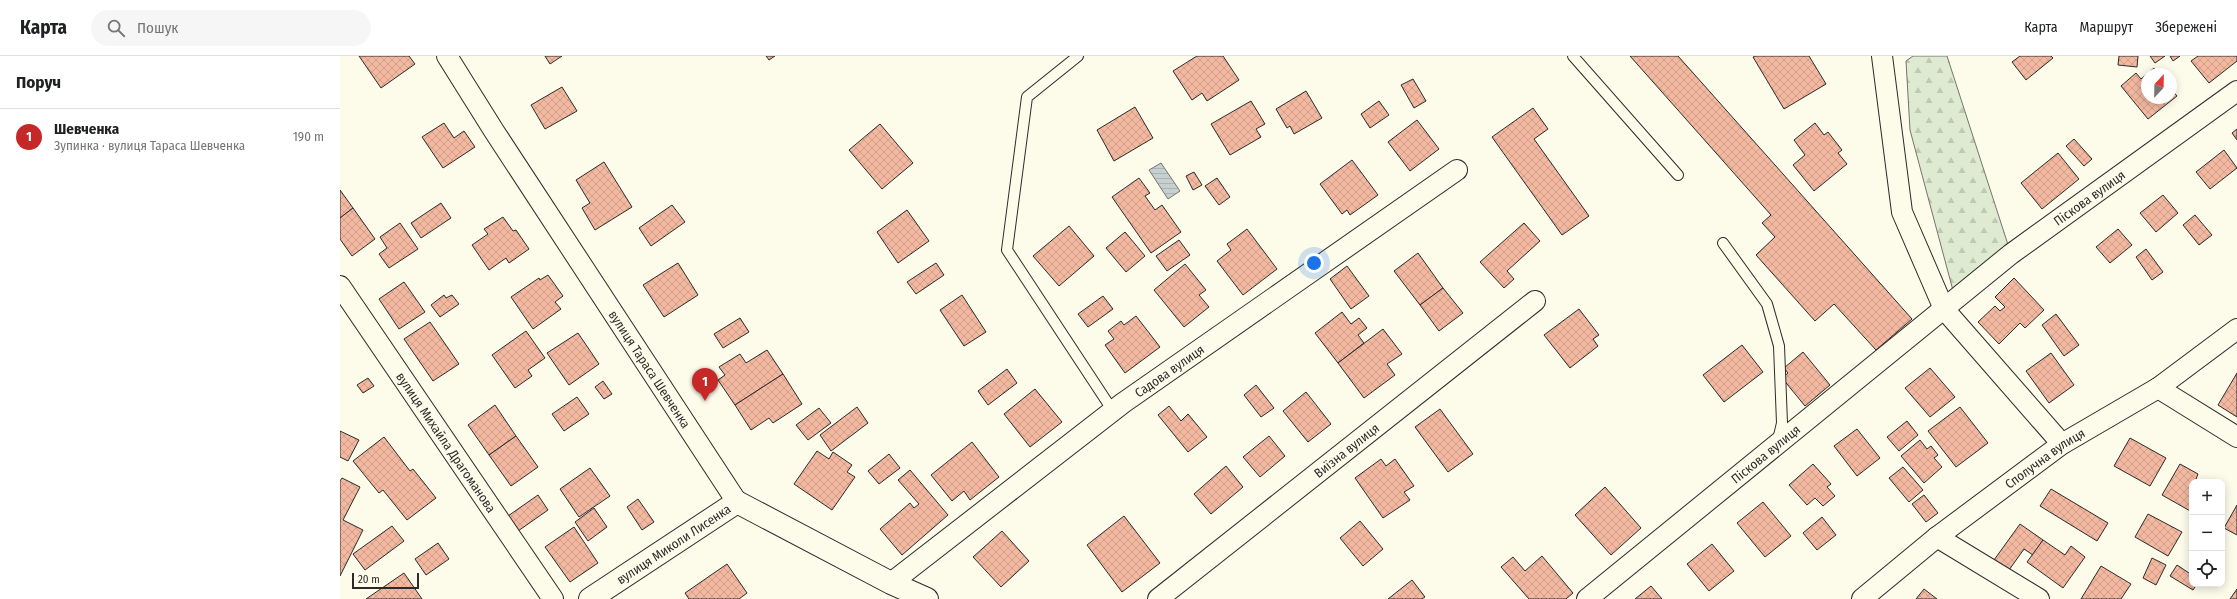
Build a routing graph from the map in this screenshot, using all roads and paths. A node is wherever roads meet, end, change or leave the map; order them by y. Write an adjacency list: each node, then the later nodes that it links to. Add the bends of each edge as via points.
1 (448, 56): 18 (street, вулиця Тараса Шевченка, via 494,131)
2 (1078, 56): 14 (lane, via 1027,97 1007,250)
3 (1573, 56): 7 (lane)
4 (1882, 56): 11 (street, via 1902,212)
5 (2237, 91): 11 (street, Піскова вулиця, via 2011,254)
6 (1457, 170): 14 (street, Садова вулиця)
7 (1678, 175)
8 (1723, 243): 17 (lane, via 1767,304 1779,346 1782,423)
9 (340, 286): 21 (street, вулиця Михайла Драгоманова)
10 (1535, 301): 24 (street, Виїзна вулиця)
11 (1944, 309): 16 (street); 17 (street, Піскова вулиця)
12 (2237, 330): 13 (street, Сполучна вулиця)
13 (2158, 388): 15 (street); 16 (street, Сполучна вулиця)
14 (1113, 411): 20 (street, Садова вулиця)
15 (2237, 437)
16 (2062, 444): 19 (street, Сполучна вулиця)
17 (1776, 446): 25 (street, Піскова вулиця)
18 (737, 502): 20 (street, вулиця Тараса Шевченка); 22 (street, вулиця Миколи Лисенка)
19 (1937, 537): 26 (street, Сполучна вулиця); 27 (street)
20 (891, 583): 23 (street, вулиця Тараса Шевченка)
21 (553, 599)
22 (590, 599)
23 (926, 599)
24 (1158, 599)
25 (1587, 599)
26 (1862, 599)
27 (2039, 599)

